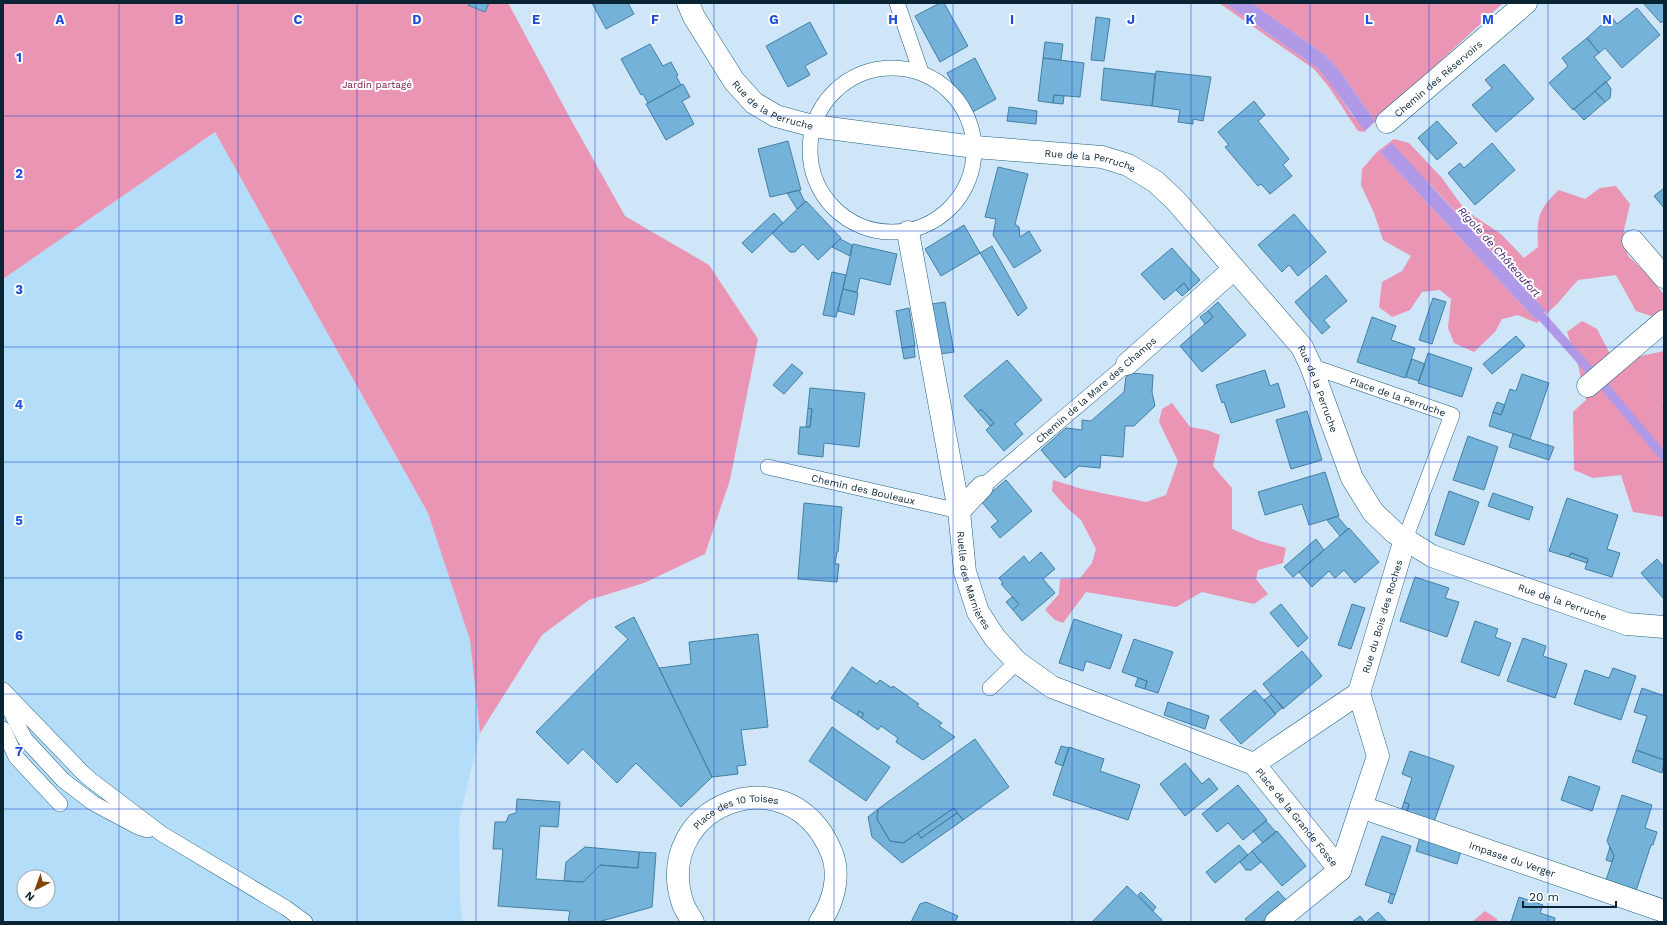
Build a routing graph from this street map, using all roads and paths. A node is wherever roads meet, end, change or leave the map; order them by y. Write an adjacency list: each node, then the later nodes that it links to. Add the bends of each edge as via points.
1 (688, 3): 6 (street, Rue de la Perruche, via 734,81 754,104 776,116)
2 (897, 3): 4 (lane)
3 (1526, 3): 5 (street, Chemin des Réservoirs)
4 (921, 72): 6 (lane, via 883,68 864,72 847,80 832,93 821,108); 7 (lane, via 942,84 959,102 970,123)
5 (1387, 122)
6 (813, 126): 7 (street, Rue de la Perruche); 8 (lane, via 809,150 812,174 823,196 835,210 860,227 884,233)
7 (975, 147): 8 (lane, via 973,170 964,192 949,211 930,224); 10 (street, Rue de la Perruche, via 1102,157 1128,166 1156,182 1166,191)
8 (908, 232): 18 (street, Ruelle des Marnières)
9 (1633, 241): 11 (street)
10 (1234, 269): 13 (street, Chemin de la Mare des Champs); 14 (street, Rue de la Perruche, via 1302,347)
11 (1664, 277)
12 (1664, 321): 15 (street)
13 (1127, 364): 17 (lane, Chemin de la Mare des Champs)
14 (1311, 366): 19 (street, Rue de la Perruche, via 1352,478 1373,512); 19 (lane, Place de la Perruche, via 1452,416)
15 (1588, 386)
16 (768, 467): 18 (lane, Chemin des Bouleaux)
17 (982, 487): 18 (street, Chemin de la Mare des Champs)
18 (959, 511): 21 (street, Ruelle des Marnières, via 965,572 978,612 995,638)
19 (1405, 538): 20 (street, Rue de la Perruche, via 1432,556 1628,624); 24 (street, Rue du Bois des Roches)
20 (1664, 627)
21 (1017, 662): 22 (lane); 27 (street, Ruelle des Marnières, via 1052,687)
22 (990, 688)
23 (3, 690): 30 (lane, via 83,773)
24 (1359, 693): 27 (street, Place de la Grande Fosse); 29 (street, Place de la Grande Fosse, via 1378,756)
25 (3, 697): 30 (lane, via 25,739 63,780 93,803 138,827)
26 (3, 729): 28 (lane, via 16,757)
27 (1254, 764): 31 (street, Place de la Grande Fosse)
28 (60, 804)
29 (1361, 807): 31 (street, Place de la Grande Fosse); 32 (street, Impasse du Verger)
30 (162, 834): 33 (lane)
31 (1340, 870): 36 (street)
32 (1664, 911)
33 (305, 922)
34 (693, 922): 35 (street, Place des 10 Toises, via 683,904 678,879 681,853 692,830 710,812 734,800 759,797 785,802 807,815 824,835 834,859 836,885 828,911)
35 (820, 922)
36 (1276, 922)

